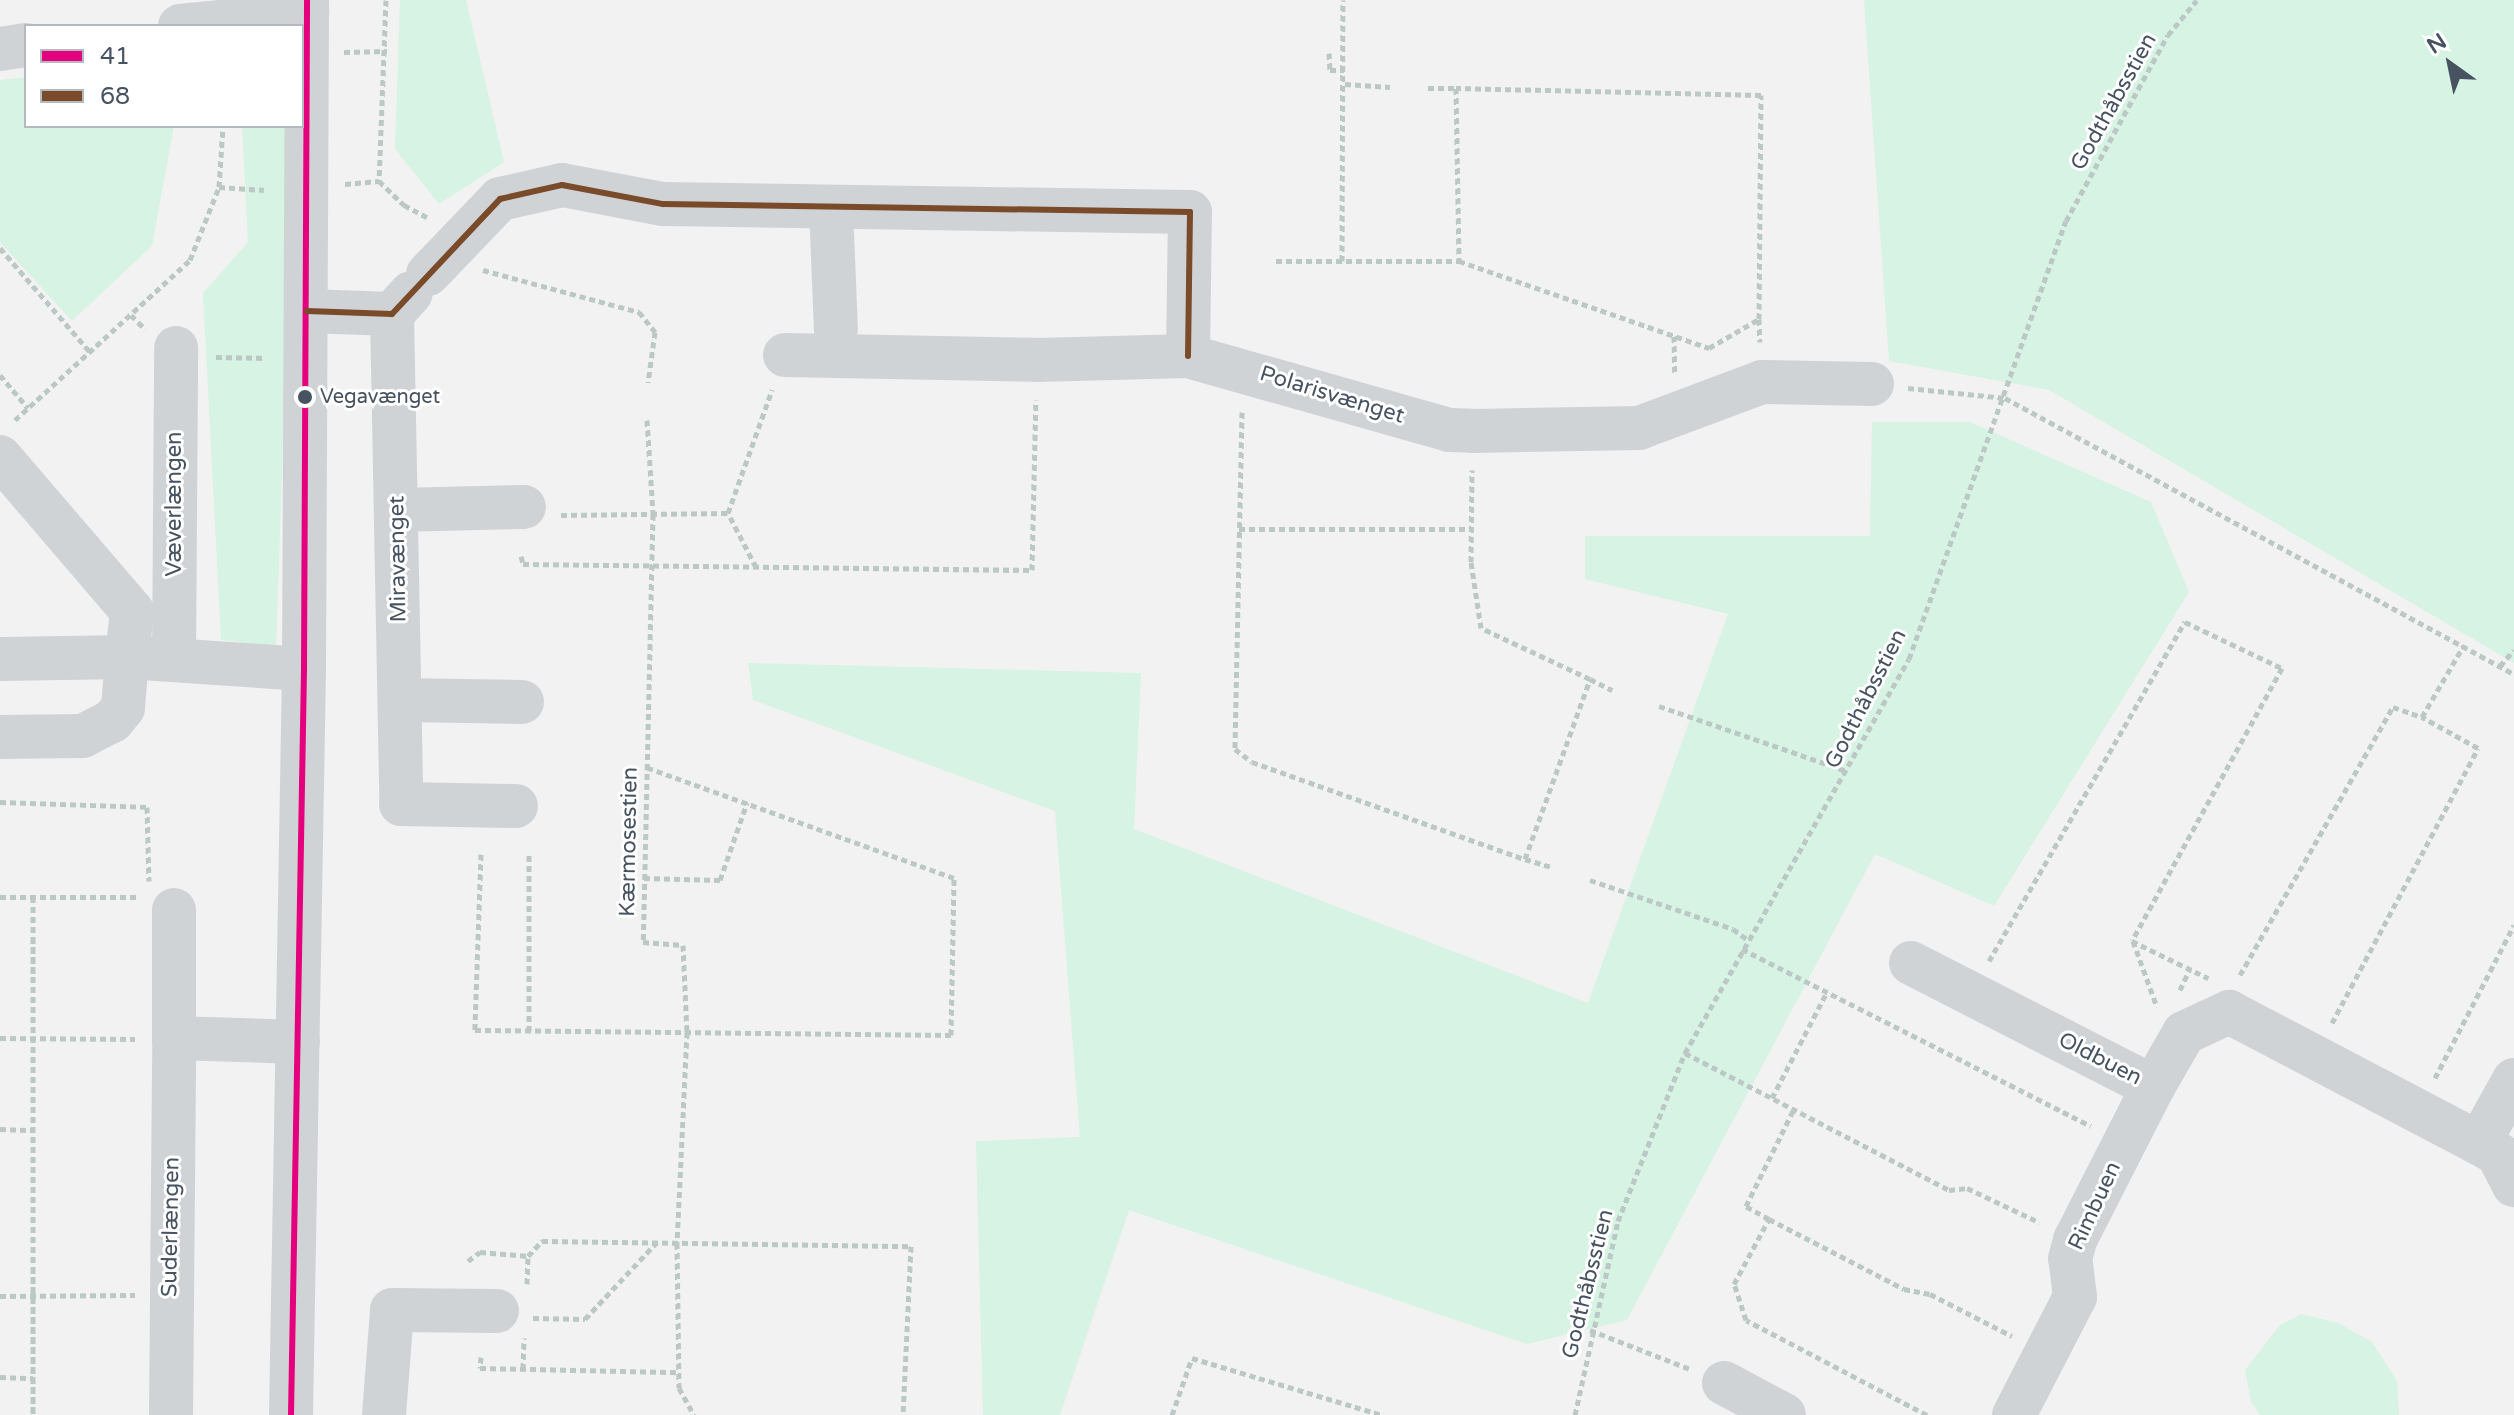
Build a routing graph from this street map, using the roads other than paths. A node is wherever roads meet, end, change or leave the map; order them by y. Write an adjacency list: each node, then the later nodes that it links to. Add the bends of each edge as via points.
1 (307, 7): 2 (street); 6 (street)
2 (193, 24)
3 (24, 45): 4 (street)
4 (0, 49)
5 (831, 207): 7 (street, bridge, via 663,204 562,185 500,199); 8 (street); 11 (street, via 1190,212)
6 (307, 311): 7 (street); 19 (street)
7 (392, 314): 15 (street, Miravænget)
8 (836, 329)
9 (190, 353): 18 (street, Væverlængen)
10 (785, 355): 11 (street, Polarisvænget, via 1037,360)
11 (1188, 356): 12 (street, Polarisvænget, via 1242,367 1450,430 1473,431 1639,428 1762,382)
12 (1872, 384)
13 (5, 441): 16 (street, via 132,611)
14 (524, 507): 15 (street)
15 (398, 510): 20 (street, Miravænget)
16 (127, 657): 17 (street); 18 (street); 22 (street, via 123,708 112,721 83,736)
17 (0, 659)
18 (174, 660): 19 (street)
19 (304, 669): 27 (street)
20 (400, 700): 21 (street); 23 (street, Miravænget, via 401,804)
21 (522, 702)
22 (0, 737)
23 (516, 806)
24 (174, 910): 26 (street, Suderlængen)
25 (1911, 963): 29 (street, Oldbuen)
26 (174, 1038): 27 (street); 34 (street, Suderlængen)
27 (298, 1042): 35 (street)
28 (2514, 1080): 30 (street)
29 (2153, 1087): 30 (street, Oldbuen, via 2184,1033 2229,1012); 38 (street, Rimbuen, via 2075,1240 2070,1259 2075,1297)
30 (2479, 1143): 31 (street, via 2498,1154)
31 (2514, 1185)
32 (497, 1311): 36 (street, via 392,1310)
33 (1724, 1383): 37 (street)
34 (171, 1415)
35 (291, 1415)
36 (384, 1415)
37 (1784, 1415)
38 (2014, 1415)

